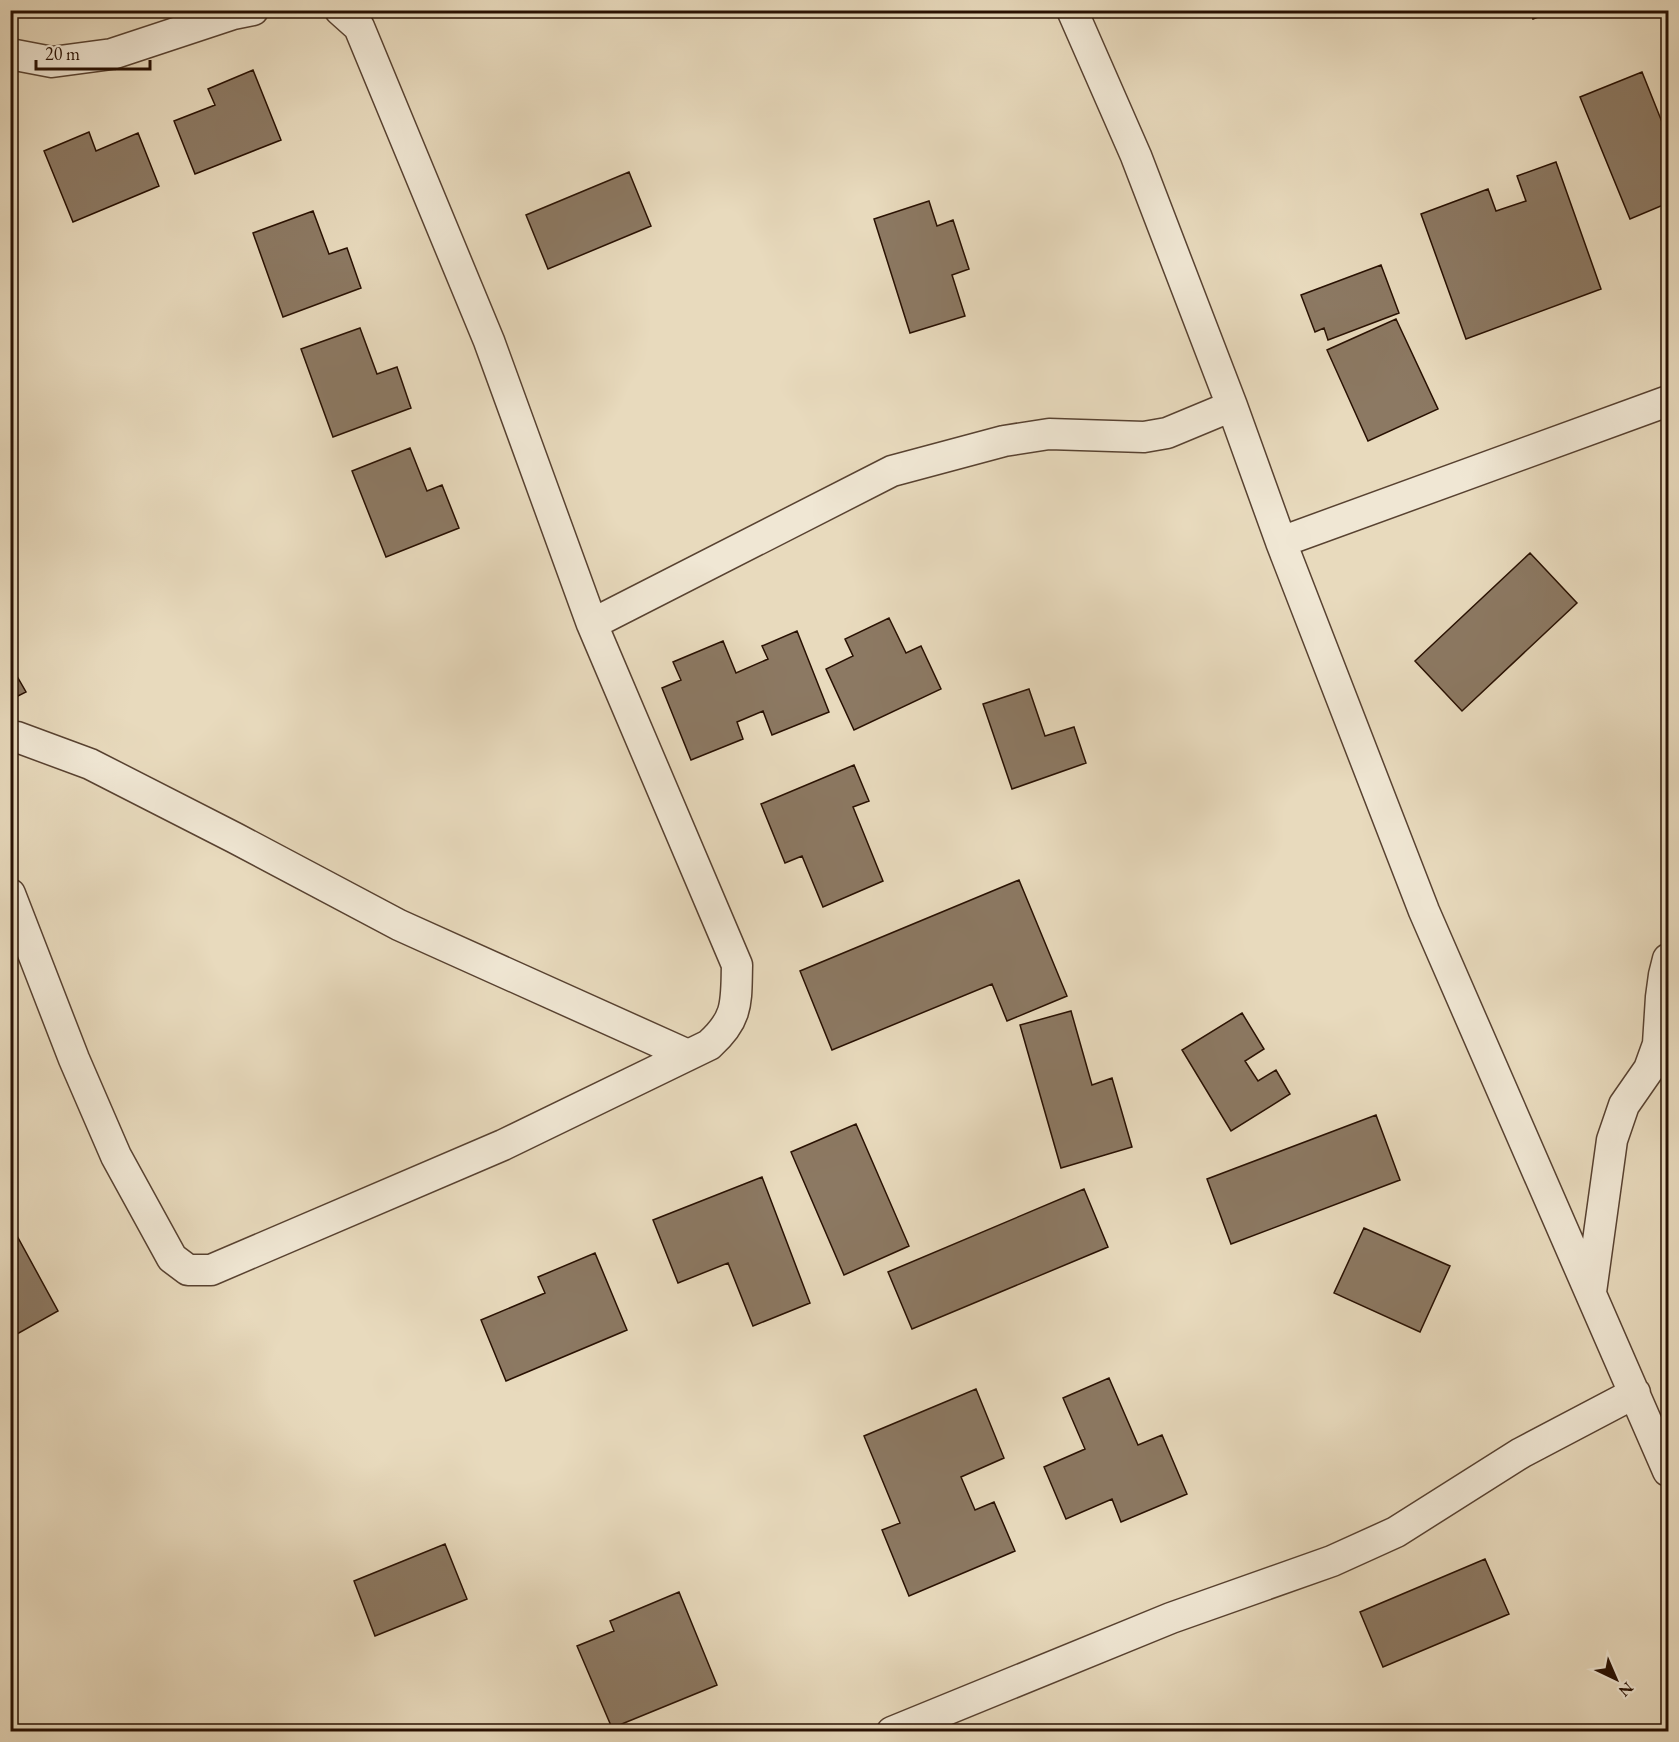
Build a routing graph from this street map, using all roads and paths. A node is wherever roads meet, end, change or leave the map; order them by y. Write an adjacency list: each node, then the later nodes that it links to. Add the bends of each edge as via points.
1 (253, 10): 4 (street, via 112,54 52,62)
2 (340, 10): 8 (street, via 358,27 489,341)
3 (1072, 10): 6 (street, via 1136,156)
4 (10, 54)
5 (1668, 401): 7 (street)
6 (1232, 406): 7 (street); 8 (street, via 1167,433 1144,437 1049,434 892,471)
7 (1281, 542): 13 (street, via 1424,911)
8 (592, 624): 12 (street, via 737,965 731,1019 709,1045)
9 (10, 736): 12 (street, via 90,764 399,925)
10 (10, 894): 12 (street, via 116,1156 171,1258 188,1270 211,1270 503,1145)
11 (1668, 959): 13 (street, via 1658,1044 1649,1069 1624,1105 1612,1140)
12 (688, 1055)
13 (1591, 1292): 14 (street)
14 (1635, 1394): 15 (street); 16 (street, via 1521,1454 1396,1532 1332,1561 1171,1618)
15 (1668, 1471)
16 (892, 1731)

